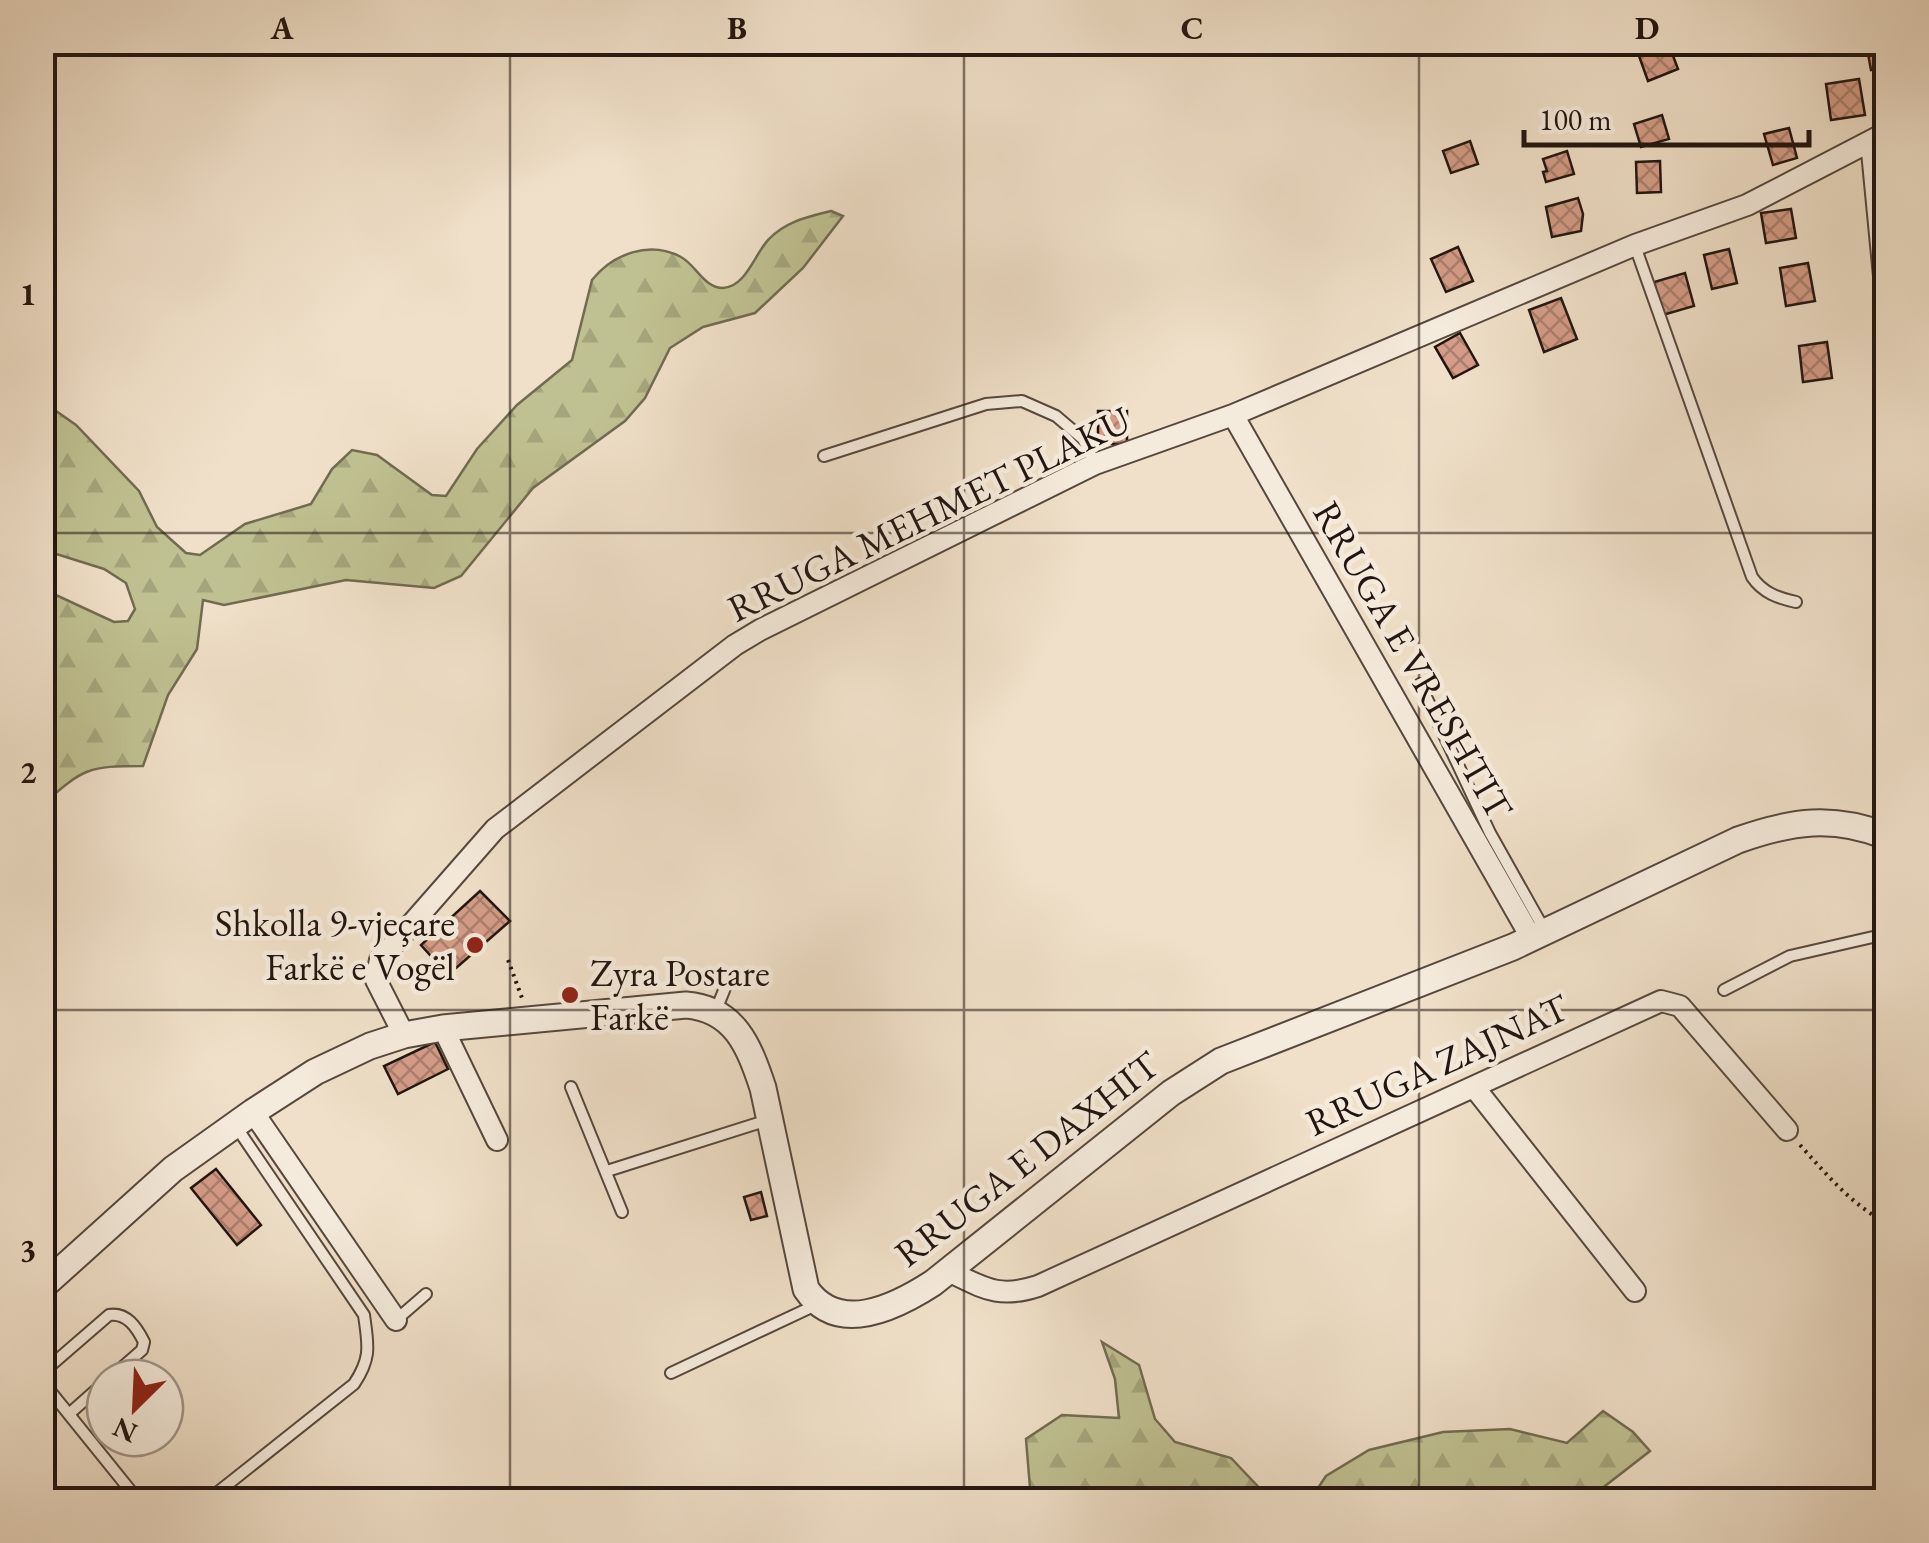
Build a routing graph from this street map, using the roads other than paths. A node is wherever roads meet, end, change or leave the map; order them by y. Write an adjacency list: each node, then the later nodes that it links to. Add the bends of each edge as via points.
1 (1879, 137): 2 (street, RRUGA MEHMET PLAKU, via 1747,205); 3 (street)
2 (1635, 245): 4 (street, RRUGA MEHMET PLAKU); 7 (lane, via 1752,577 1766,592)
3 (1886, 297)
4 (1233, 416): 6 (street, RRUGA MEHMET PLAKU); 11 (street, RRUGA E VRESHTIT)
5 (824, 456): 6 (lane, via 986,404 1022,401 1084,439)
6 (1095, 464): 14 (street, RRUGA MEHMET PLAKU, via 735,645 495,829 380,960 376,980)
7 (1796, 602)
8 (1420, 684): 11 (lane)
9 (1886, 836): 11 (street, RRUGA E DAXHIT, via 1833,822 1771,828)
10 (1886, 934): 12 (lane, via 1790,956)
11 (1539, 936): 23 (street, RRUGA E DAXHIT, via 1209,1068)
12 (1724, 990)
13 (443, 1028): 14 (street); 18 (street, via 720,999 746,1046); 20 (street)
14 (404, 1035): 17 (street, via 315,1072)
15 (571, 1087): 21 (lane)
16 (1474, 1087): 19 (street, RRUGA ZAJNAT, via 1671,1002); 23 (street, RRUGA ZAJNAT, via 1038,1286 1007,1294); 25 (street)
17 (244, 1118): 24 (street, via 173,1169); 28 (street); 36 (lane, via 364,1314 368,1358 354,1384)
18 (770, 1120): 21 (lane); 27 (street, via 802,1280)
19 (1787, 1130)
20 (497, 1140)
21 (606, 1171): 22 (lane)
22 (622, 1212)
23 (948, 1271): 27 (street, RRUGA E DAXHIT, via 898,1303 865,1314)
24 (42, 1287)
25 (1635, 1290)
26 (426, 1294): 28 (lane)
27 (819, 1304): 31 (lane)
28 (396, 1320)
29 (133, 1358): 30 (lane, via 144,1342 124,1315 109,1314)
30 (42, 1373)
31 (671, 1373)
32 (42, 1380): 34 (lane)
33 (85, 1400): 34 (lane)
34 (69, 1414): 35 (lane)
35 (138, 1500)
36 (208, 1500)

